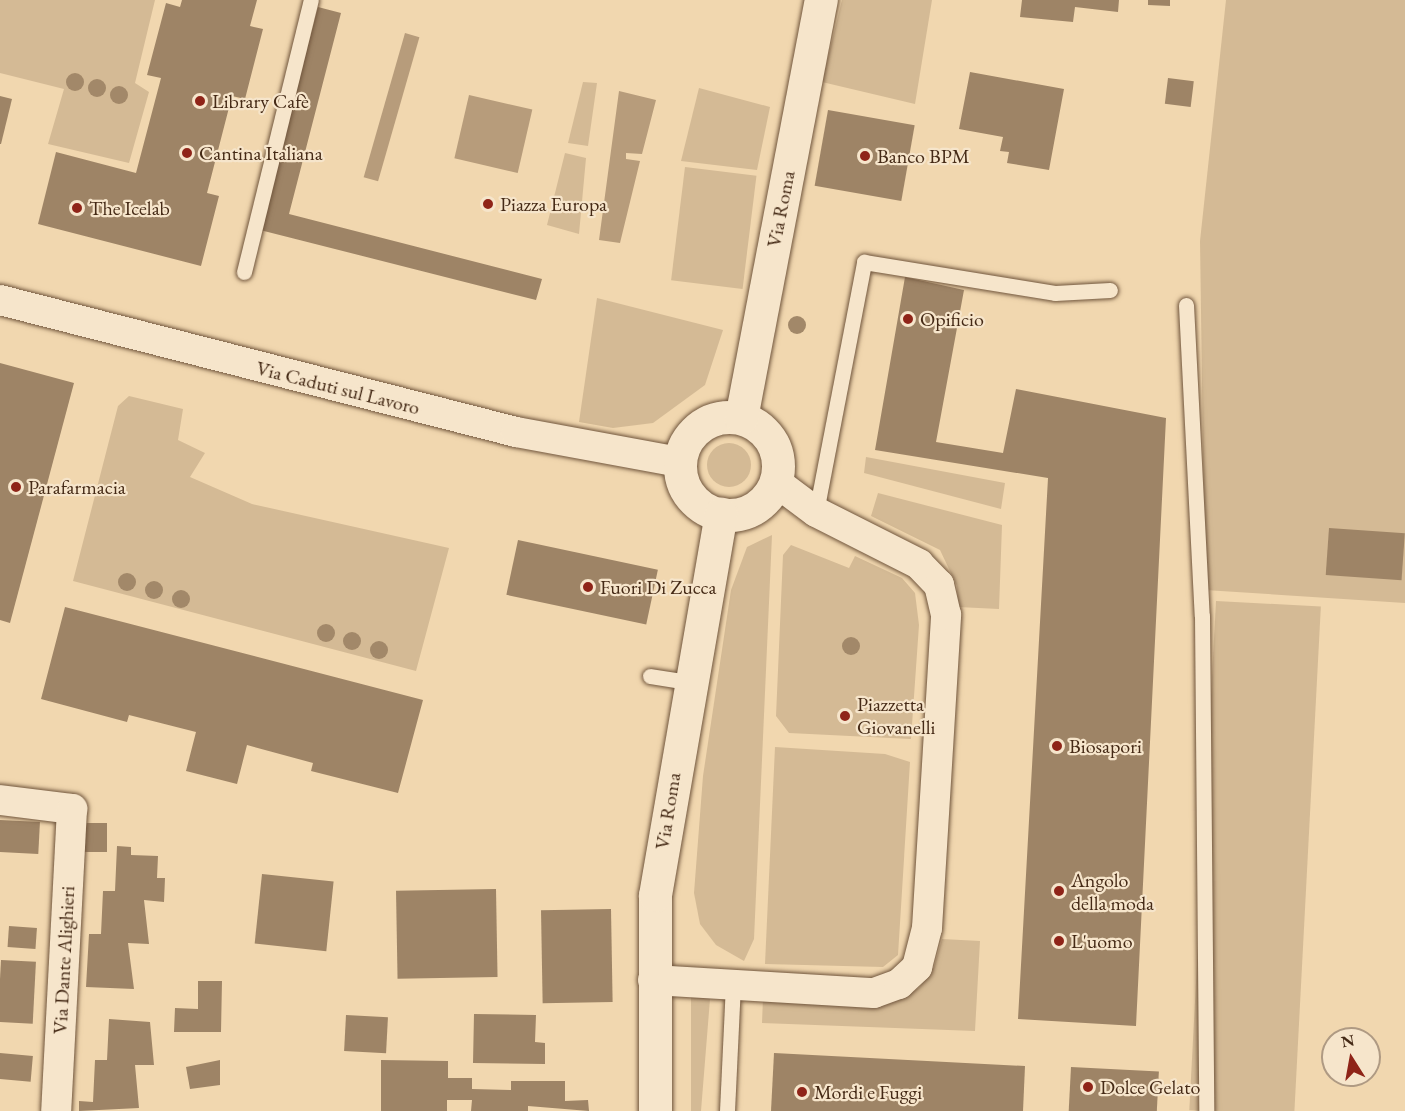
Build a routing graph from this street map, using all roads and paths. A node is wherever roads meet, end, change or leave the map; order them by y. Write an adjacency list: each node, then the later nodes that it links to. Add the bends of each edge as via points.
1 (311, 0): 3 (lane)
2 (821, 0): 7 (street, Via Roma)
3 (244, 272)
4 (1110, 290): 10 (lane, via 1055,293 864,262)
5 (0, 300): 8 (street, Via Caduti sul Lavoro, via 516,432)
6 (1186, 305): 20 (lane, via 1202,616)
7 (741, 418): 8 (street, via 707,421 683,445); 9 (street, via 768,436 779,467)
8 (679, 462): 11 (street, via 690,496)
9 (776, 482): 10 (street); 11 (street, via 754,508)
10 (816, 512): 16 (street, via 919,564 939,585 946,615 927,928 918,967 899,984 874,993)
11 (721, 514): 13 (street, Via Roma)
12 (650, 676): 13 (lane)
13 (689, 682): 15 (street, Via Roma, via 656,895)
14 (0, 800): 17 (street, Via Dante Alighieri, via 72,809)
15 (653, 980): 16 (street); 18 (street, Via Roma)
16 (733, 984): 19 (lane)
17 (56, 1111)
18 (655, 1111)
19 (726, 1111)
20 (1206, 1111)

